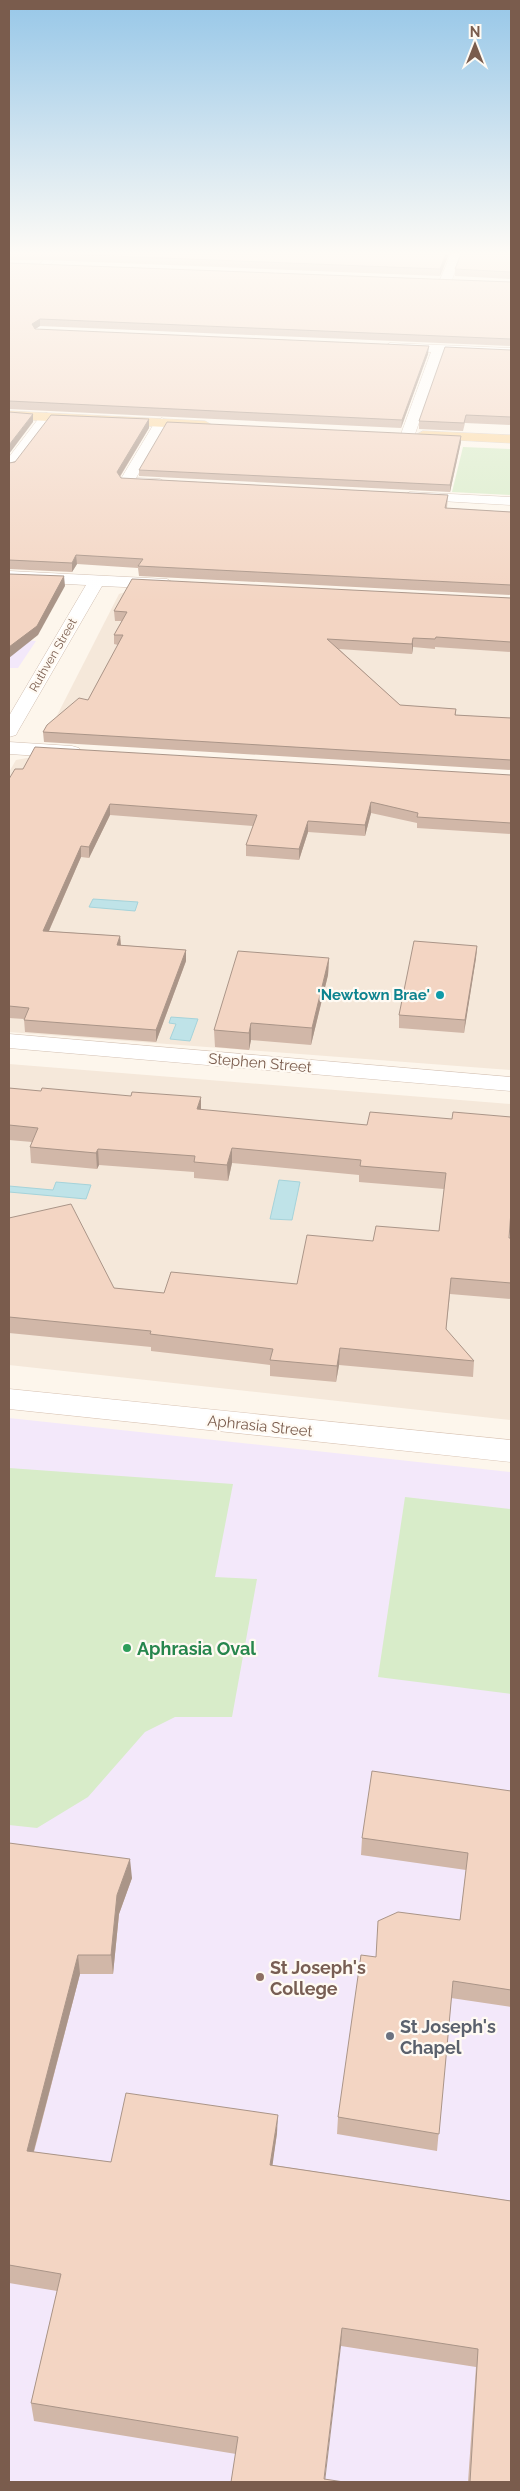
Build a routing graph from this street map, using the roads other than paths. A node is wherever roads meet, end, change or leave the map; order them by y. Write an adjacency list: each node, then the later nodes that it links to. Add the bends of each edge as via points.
1 (430, 370): 6 (street)
2 (9, 415): 3 (main road)
3 (46, 417): 4 (main road); 8 (street)
4 (162, 422): 5 (main road); 9 (street, via 126,482)
5 (221, 425)
6 (403, 434): 7 (main road)
7 (511, 439)
8 (9, 466)
9 (175, 484)
10 (393, 495): 11 (street)
11 (511, 501)
12 (9, 576): 13 (street)
13 (97, 580): 14 (street); 15 (street, Ruthven Street)
14 (186, 585)
15 (9, 731)
16 (9, 748): 17 (street)
17 (88, 753)
18 (9, 1041): 19 (street, Stephen Street)
19 (511, 1084)
20 (9, 1400): 21 (street, Aphrasia Street)
21 (511, 1451)

